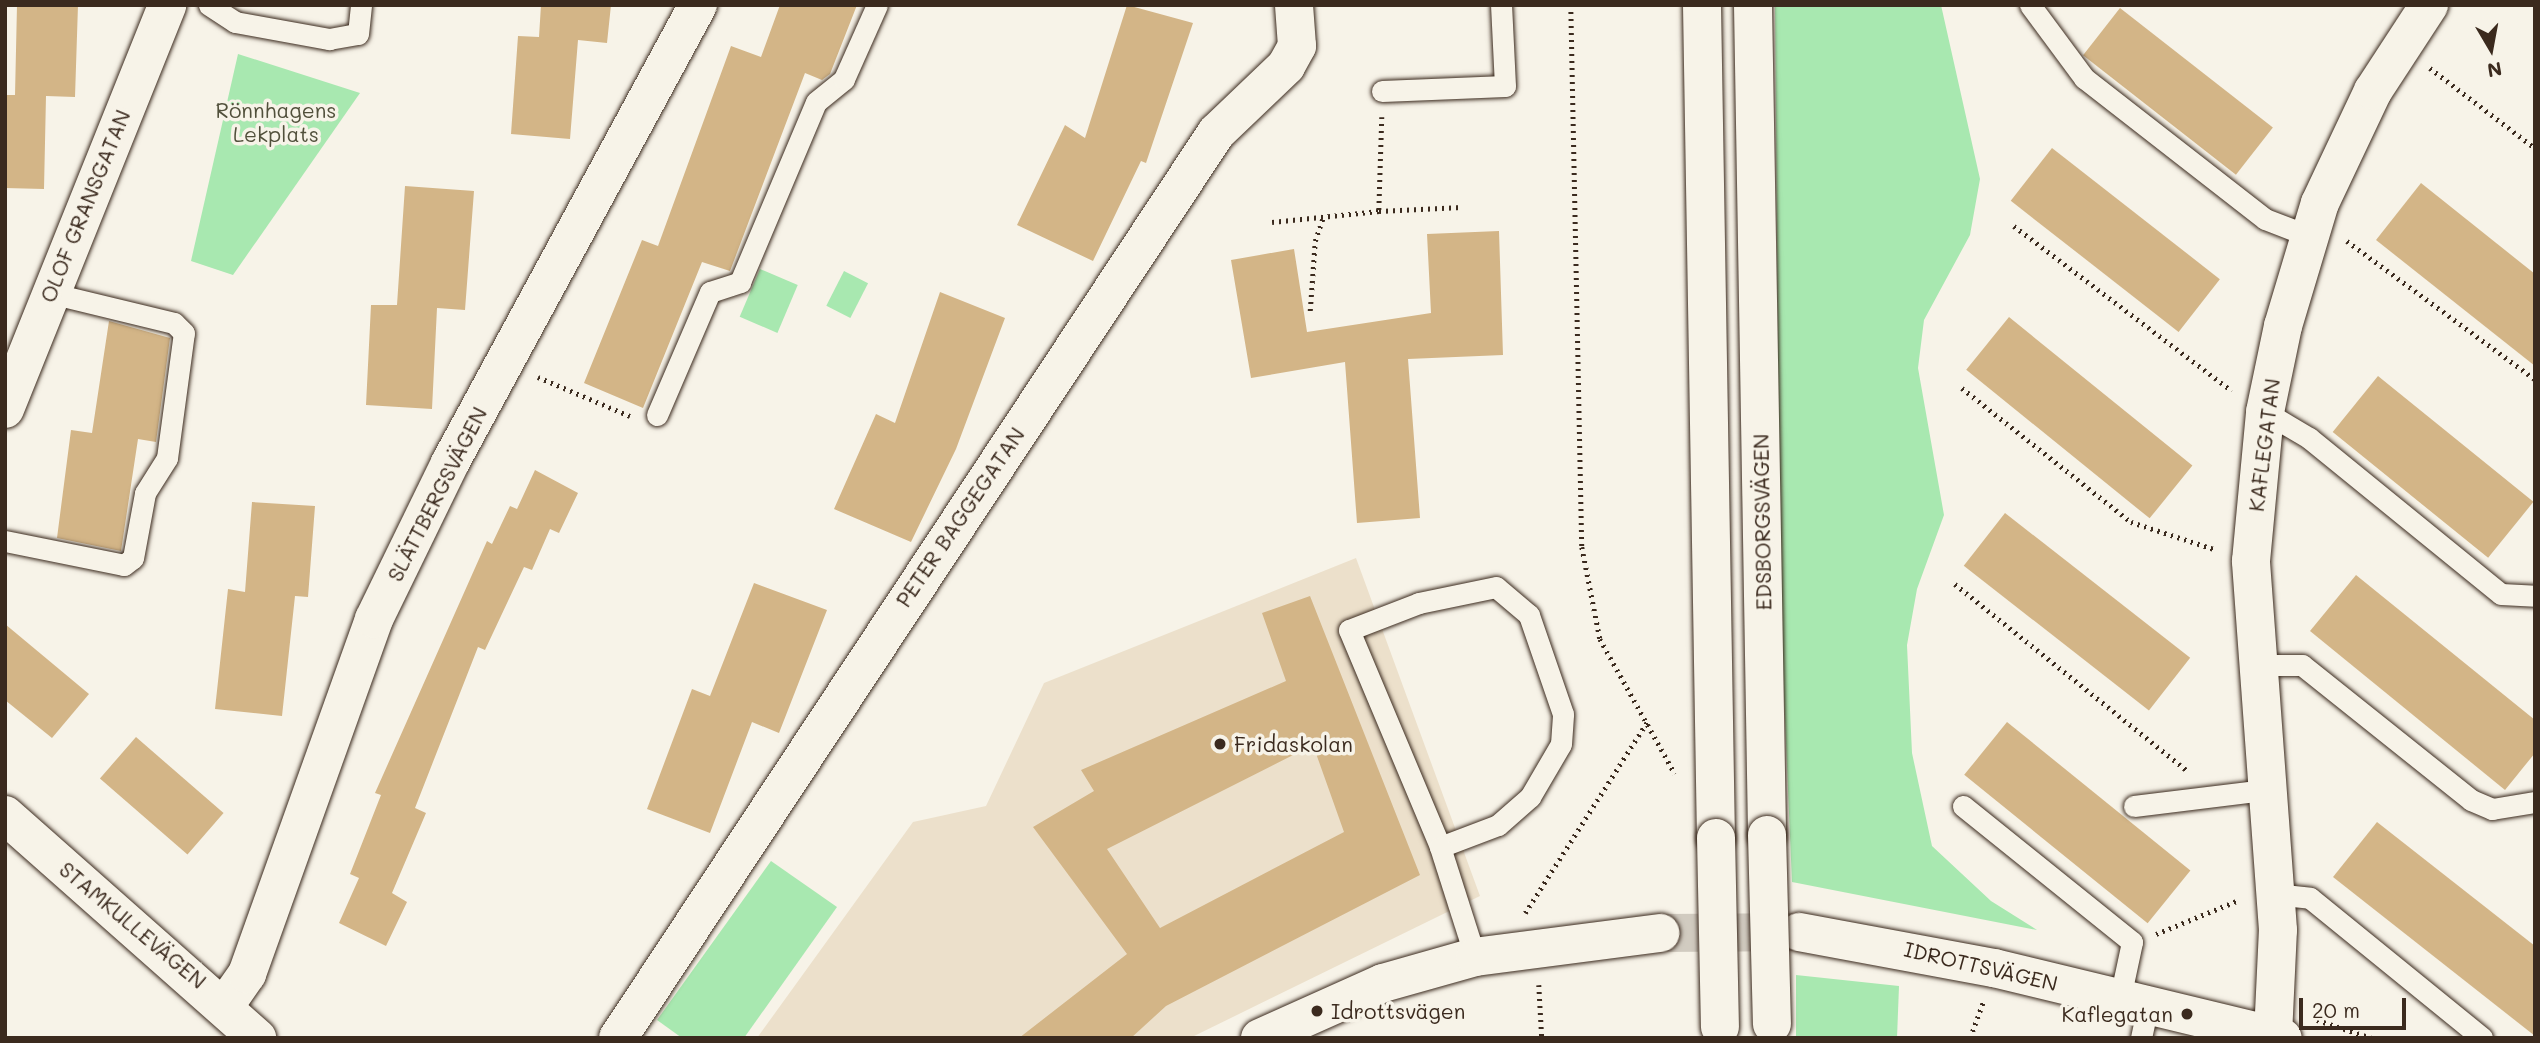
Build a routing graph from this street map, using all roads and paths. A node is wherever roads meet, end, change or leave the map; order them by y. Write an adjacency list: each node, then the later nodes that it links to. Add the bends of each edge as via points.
1 (167, 5): 22 (main road, OLOF GRANSGATAN)
2 (209, 5): 3 (lane, via 235,22 339,39 358,34)
3 (361, 5)
4 (698, 5): 24 (main road, SLÄTTBERGSVÄGEN)
5 (877, 5): 29 (lane, via 844,79 816,102 740,282 710,292)
6 (1294, 5): 58 (main road, PETER BAGGEGATAN, via 1297,46 1286,66 1216,133)
7 (1501, 5): 14 (lane, via 1505,86)
8 (1571, 5): 35 (path, via 1582,547 1600,639)
9 (1702, 5): 55 (main road, bridge)
10 (1753, 5): 54 (main road, EDSBORGSVÄGEN, bridge)
11 (2030, 5): 21 (lane, via 2084,79 2264,219)
12 (2429, 5): 13 (main road, KAFLEGATAN)
13 (2398, 51): 15 (path, via 2430,67); 21 (main road, KAFLEGATAN, via 2373,91)
14 (1382, 91): 17 (path)
15 (2535, 148)
16 (1462, 207): 17 (path)
17 (1379, 211): 18 (path)
18 (1323, 218): 19 (path); 23 (path, via 1315,241)
19 (1272, 222)
20 (2014, 226): 28 (path, via 2212,379)
21 (2309, 236): 25 (path, via 2354,242); 28 (main road, KAFLEGATAN)
22 (50, 293): 27 (main road, OLOF GRANSGATAN); 30 (lane, via 174,323 184,333 167,458 145,493 133,558 124,565)
23 (1310, 311)
24 (505, 365): 29 (path, via 642,421); 51 (main road, SLÄTTBERGSVÄGEN, via 374,619 247,974)
25 (2535, 379)
26 (1962, 388): 31 (path, via 2131,522)
27 (5, 409)
28 (2265, 412): 31 (main road, KAFLEGATAN); 33 (lane, via 2309,438 2501,594)
29 (657, 415)
30 (5, 541)
31 (2251, 561): 34 (main road, KAFLEGATAN)
32 (1955, 584): 38 (path, via 2189,772)
33 (2535, 596)
34 (2255, 665): 37 (main road, KAFLEGATAN); 39 (lane, via 2302,665 2471,800 2492,809)
35 (1647, 722): 36 (path); 45 (path)
36 (1678, 783)
37 (2266, 790): 38 (lane); 44 (main road, KAFLEGATAN)
38 (2198, 799): 41 (lane)
39 (2535, 802)
40 (1963, 806): 48 (lane)
41 (2134, 806)
42 (5, 815): 51 (main road, STAMKULLEVÄGEN)
43 (1440, 847): 43 (lane, via 1349,630 1419,603 1496,587 1529,615 1563,714 1561,744 1536,789 1498,825); 49 (lane)
44 (2274, 894): 48 (path, via 2244,898); 56 (main road, KAFLEGATAN); 62 (lane, via 2310,898)
45 (1522, 917)
46 (1800, 932): 52 (main road, IDROTTSVÄGEN, via 1863,939)
47 (1660, 933): 49 (main road)
48 (2132, 942): 52 (lane)
49 (1475, 957): 59 (main road, via 1383,983)
50 (1539, 970): 60 (path)
51 (226, 1004): 57 (main road, STAMKULLEVÄGEN)
52 (2136, 1013): 56 (main road, IDROTTSVÄGEN)
53 (2326, 1026): 61 (path)
54 (1772, 1031)
55 (1720, 1033)
56 (2278, 1036)
57 (257, 1038)
58 (618, 1038)
59 (1261, 1038)
60 (1542, 1038)
61 (2372, 1038)
62 (2482, 1038)

